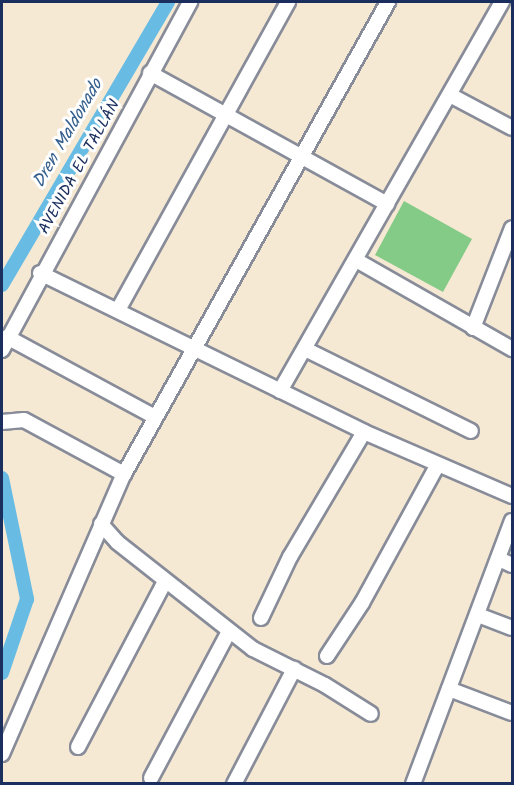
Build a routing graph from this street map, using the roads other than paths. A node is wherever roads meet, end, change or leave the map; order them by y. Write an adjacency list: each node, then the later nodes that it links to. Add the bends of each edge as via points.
1 (190, 2): 5 (street, AVENIDA EL TALLÁN)
2 (288, 2): 7 (street)
3 (388, 2): 9 (street)
4 (502, 2): 6 (street)
5 (150, 73): 7 (street); 13 (street, AVENIDA EL TALLÁN)
6 (450, 95): 8 (street); 10 (street)
7 (223, 114): 9 (street); 14 (street)
8 (513, 128)
9 (299, 156): 10 (street); 18 (street)
10 (387, 204): 12 (street)
11 (513, 228): 15 (street)
12 (356, 260): 15 (street); 19 (street)
13 (40, 273): 14 (street); 16 (street, AVENIDA EL TALLÁN)
14 (118, 310): 18 (street)
15 (473, 328): 17 (street)
16 (4, 344): 21 (street)
17 (513, 349)
18 (192, 350): 20 (street); 21 (street)
19 (305, 350): 20 (street); 23 (street)
20 (280, 391): 24 (street)
21 (155, 417): 26 (street)
22 (2, 422): 26 (street, via 24,420)
23 (471, 431)
24 (364, 432): 25 (street); 34 (street, via 290,557)
25 (438, 464): 27 (street); 37 (street, via 362,603)
26 (124, 474): 29 (street)
27 (513, 496)
28 (513, 521): 30 (street)
29 (101, 524): 32 (street); 43 (street)
30 (499, 560): 31 (street); 33 (street)
31 (513, 565)
32 (165, 581): 36 (street); 42 (street)
33 (478, 615): 35 (street); 39 (street)
34 (261, 618)
35 (513, 628)
36 (229, 631): 38 (street); 44 (street)
37 (327, 656)
38 (294, 669): 41 (street); 45 (street)
39 (449, 689): 40 (street); 46 (street)
40 (513, 713)
41 (371, 714)
42 (78, 747)
43 (2, 754)
44 (151, 778)
45 (234, 783)
46 (413, 783)

